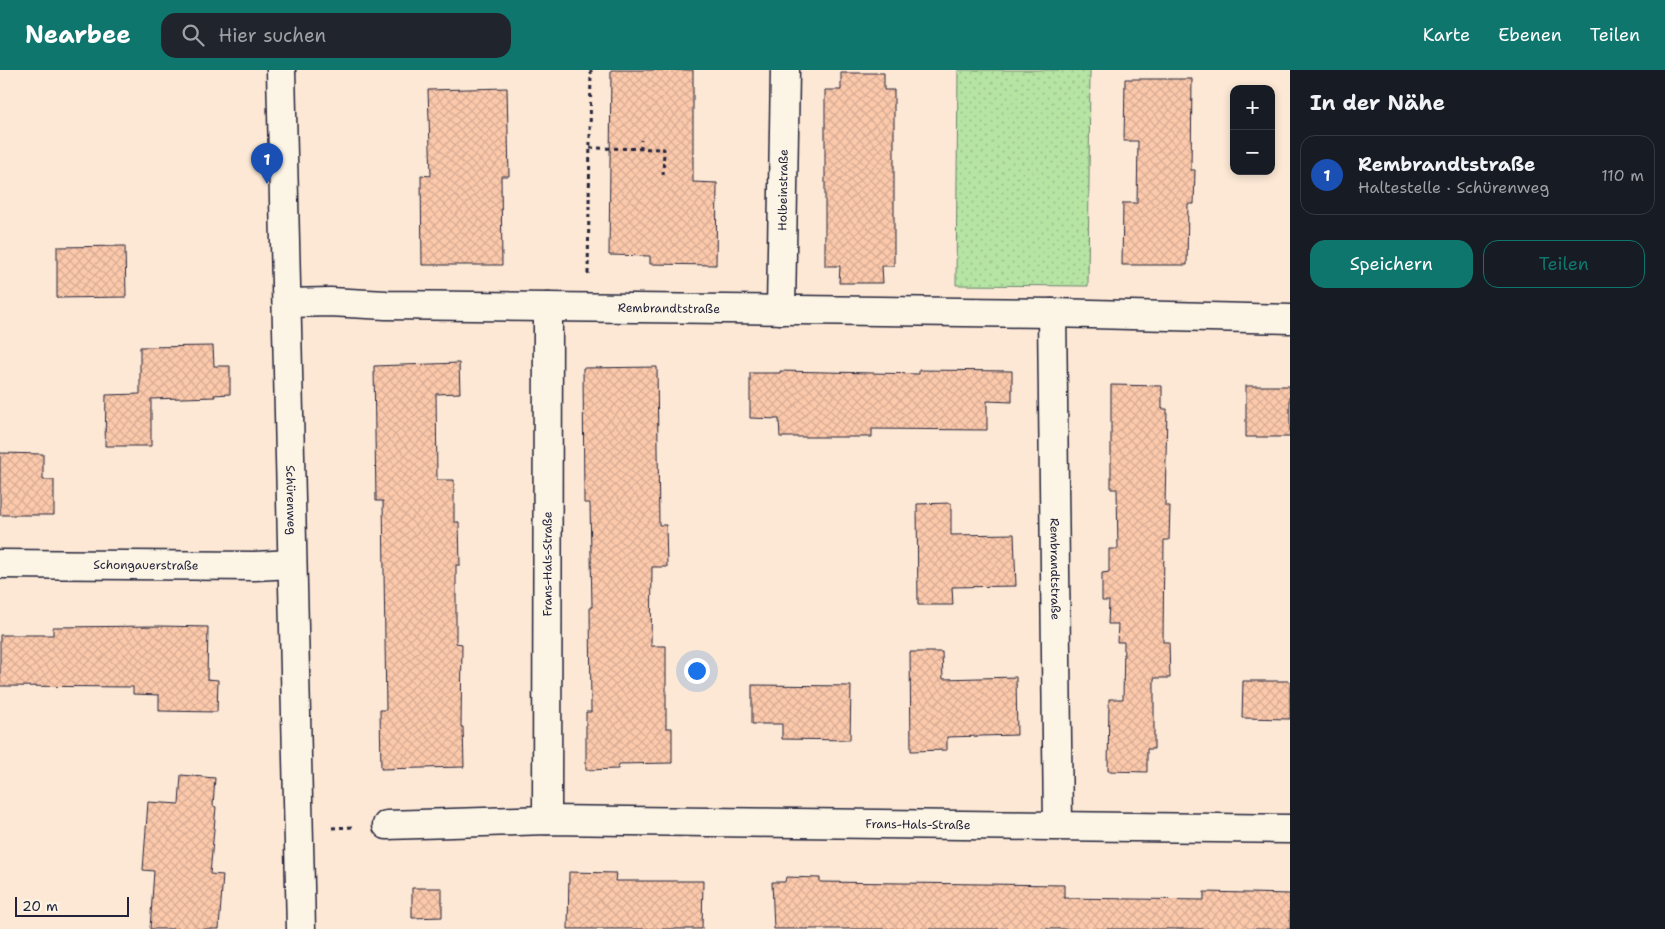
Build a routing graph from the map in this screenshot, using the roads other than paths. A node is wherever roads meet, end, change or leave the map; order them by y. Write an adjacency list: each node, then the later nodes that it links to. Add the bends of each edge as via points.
1 (281, 70): 3 (street, Schürenweg)
2 (785, 70): 5 (street, Holbeinstraße)
3 (287, 303): 4 (street, Rembrandtstraße); 9 (street, Schürenweg)
4 (548, 307): 5 (street, Rembrandtstraße); 10 (street, Frans-Hals-Straße)
5 (781, 310): 6 (street, Rembrandtstraße)
6 (1052, 313): 7 (street, Rembrandtstraße); 12 (street, Rembrandtstraße)
7 (1290, 319)
8 (0, 564): 9 (street, Schongauerstraße)
9 (292, 564): 14 (street, Schürenweg)
10 (547, 820): 11 (street, Frans-Hals-Straße); 12 (street, Frans-Hals-Straße)
11 (387, 825)
12 (1058, 825): 13 (street, Frans-Hals-Straße)
13 (1290, 829)
14 (301, 929)

